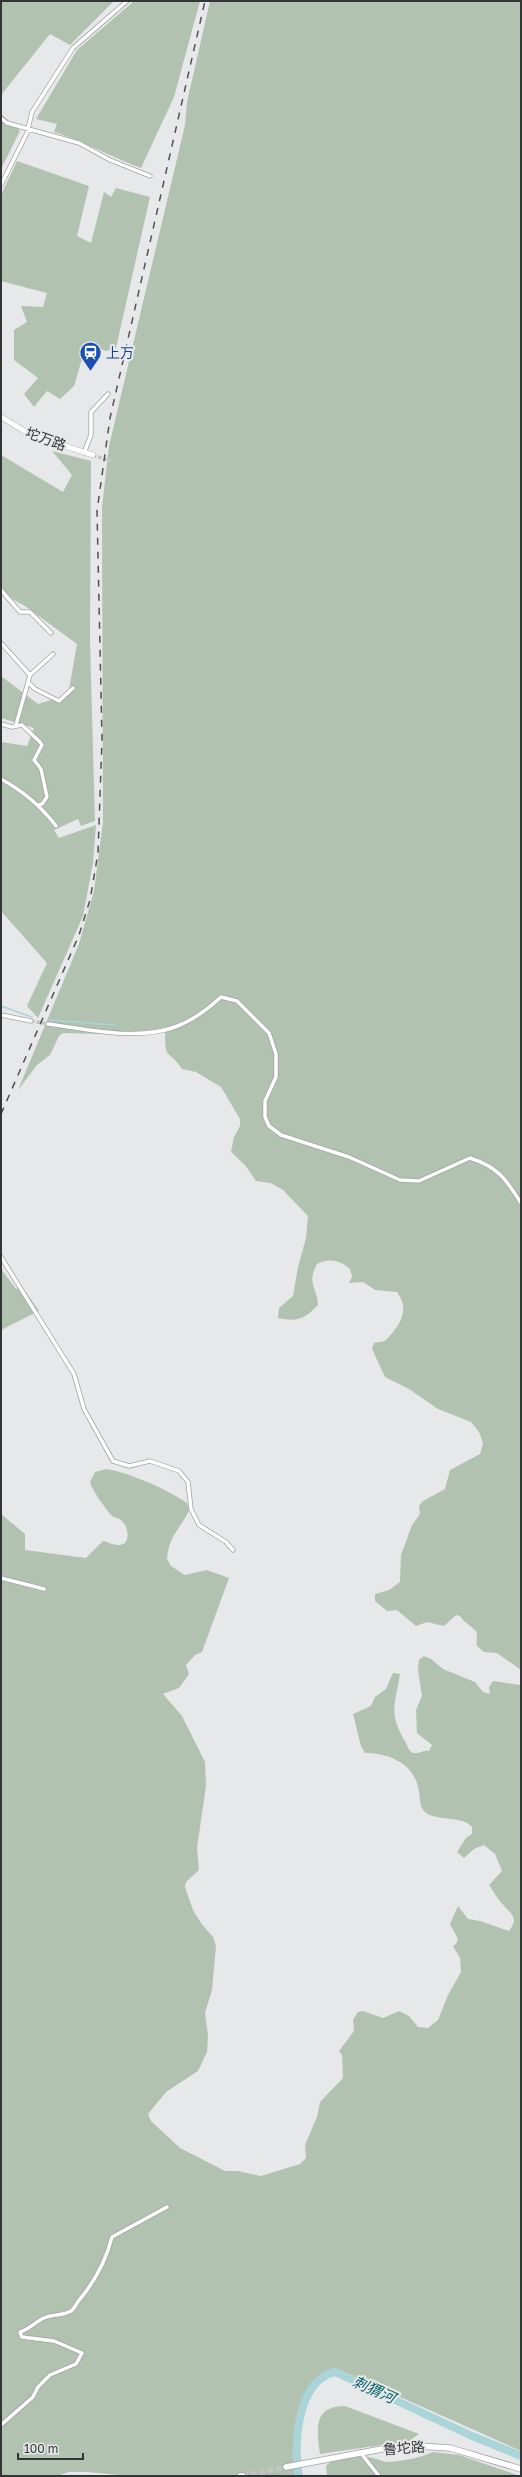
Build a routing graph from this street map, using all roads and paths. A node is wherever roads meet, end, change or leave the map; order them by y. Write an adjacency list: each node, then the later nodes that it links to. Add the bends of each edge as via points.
1 (127, 1): 3 (street, via 73,48 32,112)
2 (1, 118): 3 (street, via 8,123)
3 (28, 128): 4 (street, via 79,143 110,160); 5 (street)
4 (150, 176)
5 (1, 185)
6 (108, 394): 8 (street, via 92,412 91,434)
7 (1, 417): 8 (main road, 坨万路, via 31,436)
8 (84, 452): 9 (main road, 坨万路)
9 (93, 455)
10 (1, 590): 11 (street, via 20,612 30,612)
11 (51, 632)
12 (1, 642): 14 (street)
13 (52, 654): 14 (street)
14 (30, 675): 15 (street)
15 (28, 682): 16 (street, via 35,689 59,701); 18 (street)
16 (73, 688)
17 (1, 724): 18 (street)
18 (16, 725): 20 (street, via 22,725 34,734 42,745 34,760 41,769 47,797)
19 (1, 779): 20 (street)
20 (38, 805): 21 (street)
21 (56, 826)
22 (1, 1015): 23 (street)
23 (30, 1021)
24 (48, 1024): 25 (street, via 136,1034 175,1027 206,1010 221,997 237,1001 269,1033 276,1054 276,1077 265,1101 265,1117 269,1126 281,1136 349,1156 367,1166 406,1180 419,1181 470,1158 489,1164 510,1183)
25 (521, 1204)
26 (1, 1257): 27 (street, via 74,1374 84,1409 113,1461 129,1466 150,1461 179,1471 188,1482 191,1510 199,1525 226,1542)
27 (233, 1550)
28 (1, 1578): 29 (street)
29 (44, 1589)
30 (167, 2207): 31 (street, via 112,2236 99,2273 73,2310 43,2318 28,2330 20,2332 22,2337 54,2341 82,2353 76,2364 50,2375 38,2387 33,2397)
31 (1, 2425)
32 (360, 2452): 33 (main road, 鲁坨路); 34 (main road, 鲁坨路, via 403,2445 435,2446 469,2452); 37 (street)
33 (286, 2467)
34 (521, 2469)
35 (240, 2476): 36 (main road)
36 (244, 2476)
37 (379, 2476)

